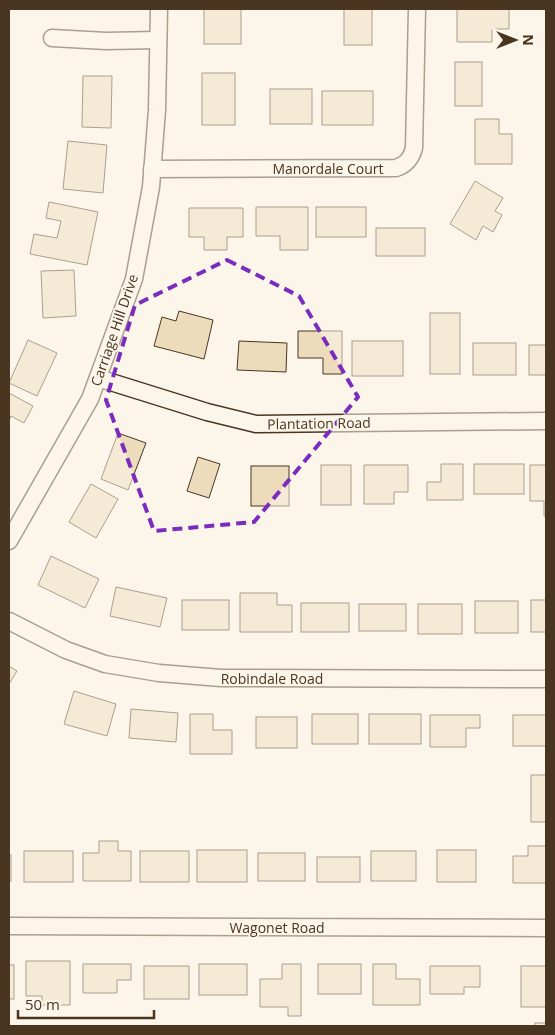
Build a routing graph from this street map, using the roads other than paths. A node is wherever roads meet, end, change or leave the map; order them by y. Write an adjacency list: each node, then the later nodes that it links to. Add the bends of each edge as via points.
1 (158, 9): 4 (street, Carriage Hill Drive)
2 (417, 9): 5 (street, Manordale Court, via 414,148 412,157 404,165 396,168)
3 (52, 38): 4 (street)
4 (158, 40): 5 (street, Carriage Hill Drive)
5 (152, 169): 6 (street, Carriage Hill Drive, via 134,279)
6 (98, 378): 7 (street, Plantation Road, via 256,424); 8 (street, Carriage Hill Drive, via 90,399)
7 (546, 421)
8 (9, 541)
9 (9, 621): 10 (street, Robindale Road, via 66,650 105,664 159,673 221,678)
10 (546, 679)
11 (9, 926): 12 (street, Wagonet Road)
12 (546, 928)

